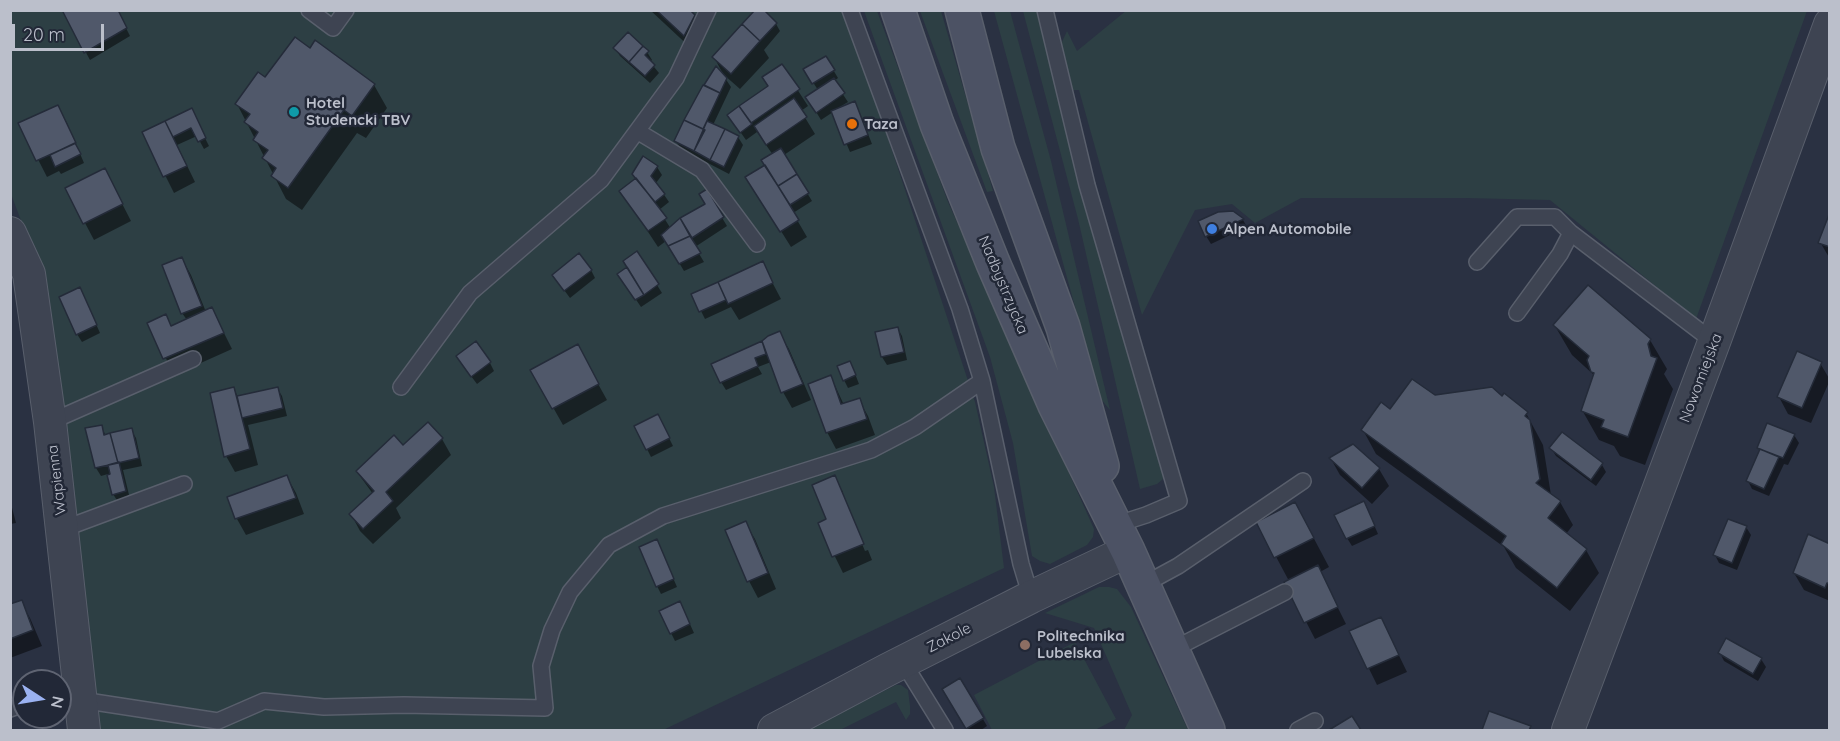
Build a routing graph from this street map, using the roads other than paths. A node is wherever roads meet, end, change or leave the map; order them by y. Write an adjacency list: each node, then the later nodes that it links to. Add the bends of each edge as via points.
1 (309, 10): 2 (lane, via 333,28)
2 (346, 10)
3 (708, 10): 9 (lane, via 676,78)
4 (850, 10): 17 (lane, via 960,309)
5 (898, 10): 23 (street, Nadbystrzycka, via 937,124 993,263 1055,405)
6 (962, 10): 23 (street, Nadbystrzycka, via 999,148 1063,327)
7 (1045, 10): 23 (lane, via 1087,184 1179,501 1146,515)
8 (1830, 24): 15 (street, Nowomiejska)
9 (637, 130): 12 (lane, via 702,170); 18 (lane, via 602,180 470,293)
10 (1571, 233): 13 (lane, via 1555,218 1517,217); 14 (lane); 15 (lane)
11 (10, 234): 19 (street, Wapienna, via 29,274)
12 (757, 244)
13 (1477, 262)
14 (1517, 313)
15 (1714, 342): 35 (street, Nowomiejska)
16 (193, 359): 19 (lane)
17 (982, 381): 26 (lane); 29 (lane, via 915,427 871,450 663,516 609,545 570,592 552,630 541,666 545,708 324,707 264,701 218,722)
18 (401, 387)
19 (50, 422): 22 (street, Wapienna)
20 (1303, 481): 24 (lane, via 1178,566)
21 (184, 484): 22 (lane)
22 (63, 529): 29 (street, Wapienna)
23 (1123, 538): 24 (street, Nadbystrzycka); 26 (street, Zakole)
24 (1143, 585): 27 (street, Nadbystrzycka)
25 (1284, 592): 27 (lane)
26 (1031, 597): 28 (street, Zakole)
27 (1172, 650): 33 (street, Nadbystrzycka)
28 (903, 662): 31 (street, Zakole); 32 (lane)
29 (76, 701)
30 (1315, 722): 34 (lane)
31 (774, 730)
32 (945, 730)
33 (1208, 730)
34 (1298, 730)
35 (1568, 730)

